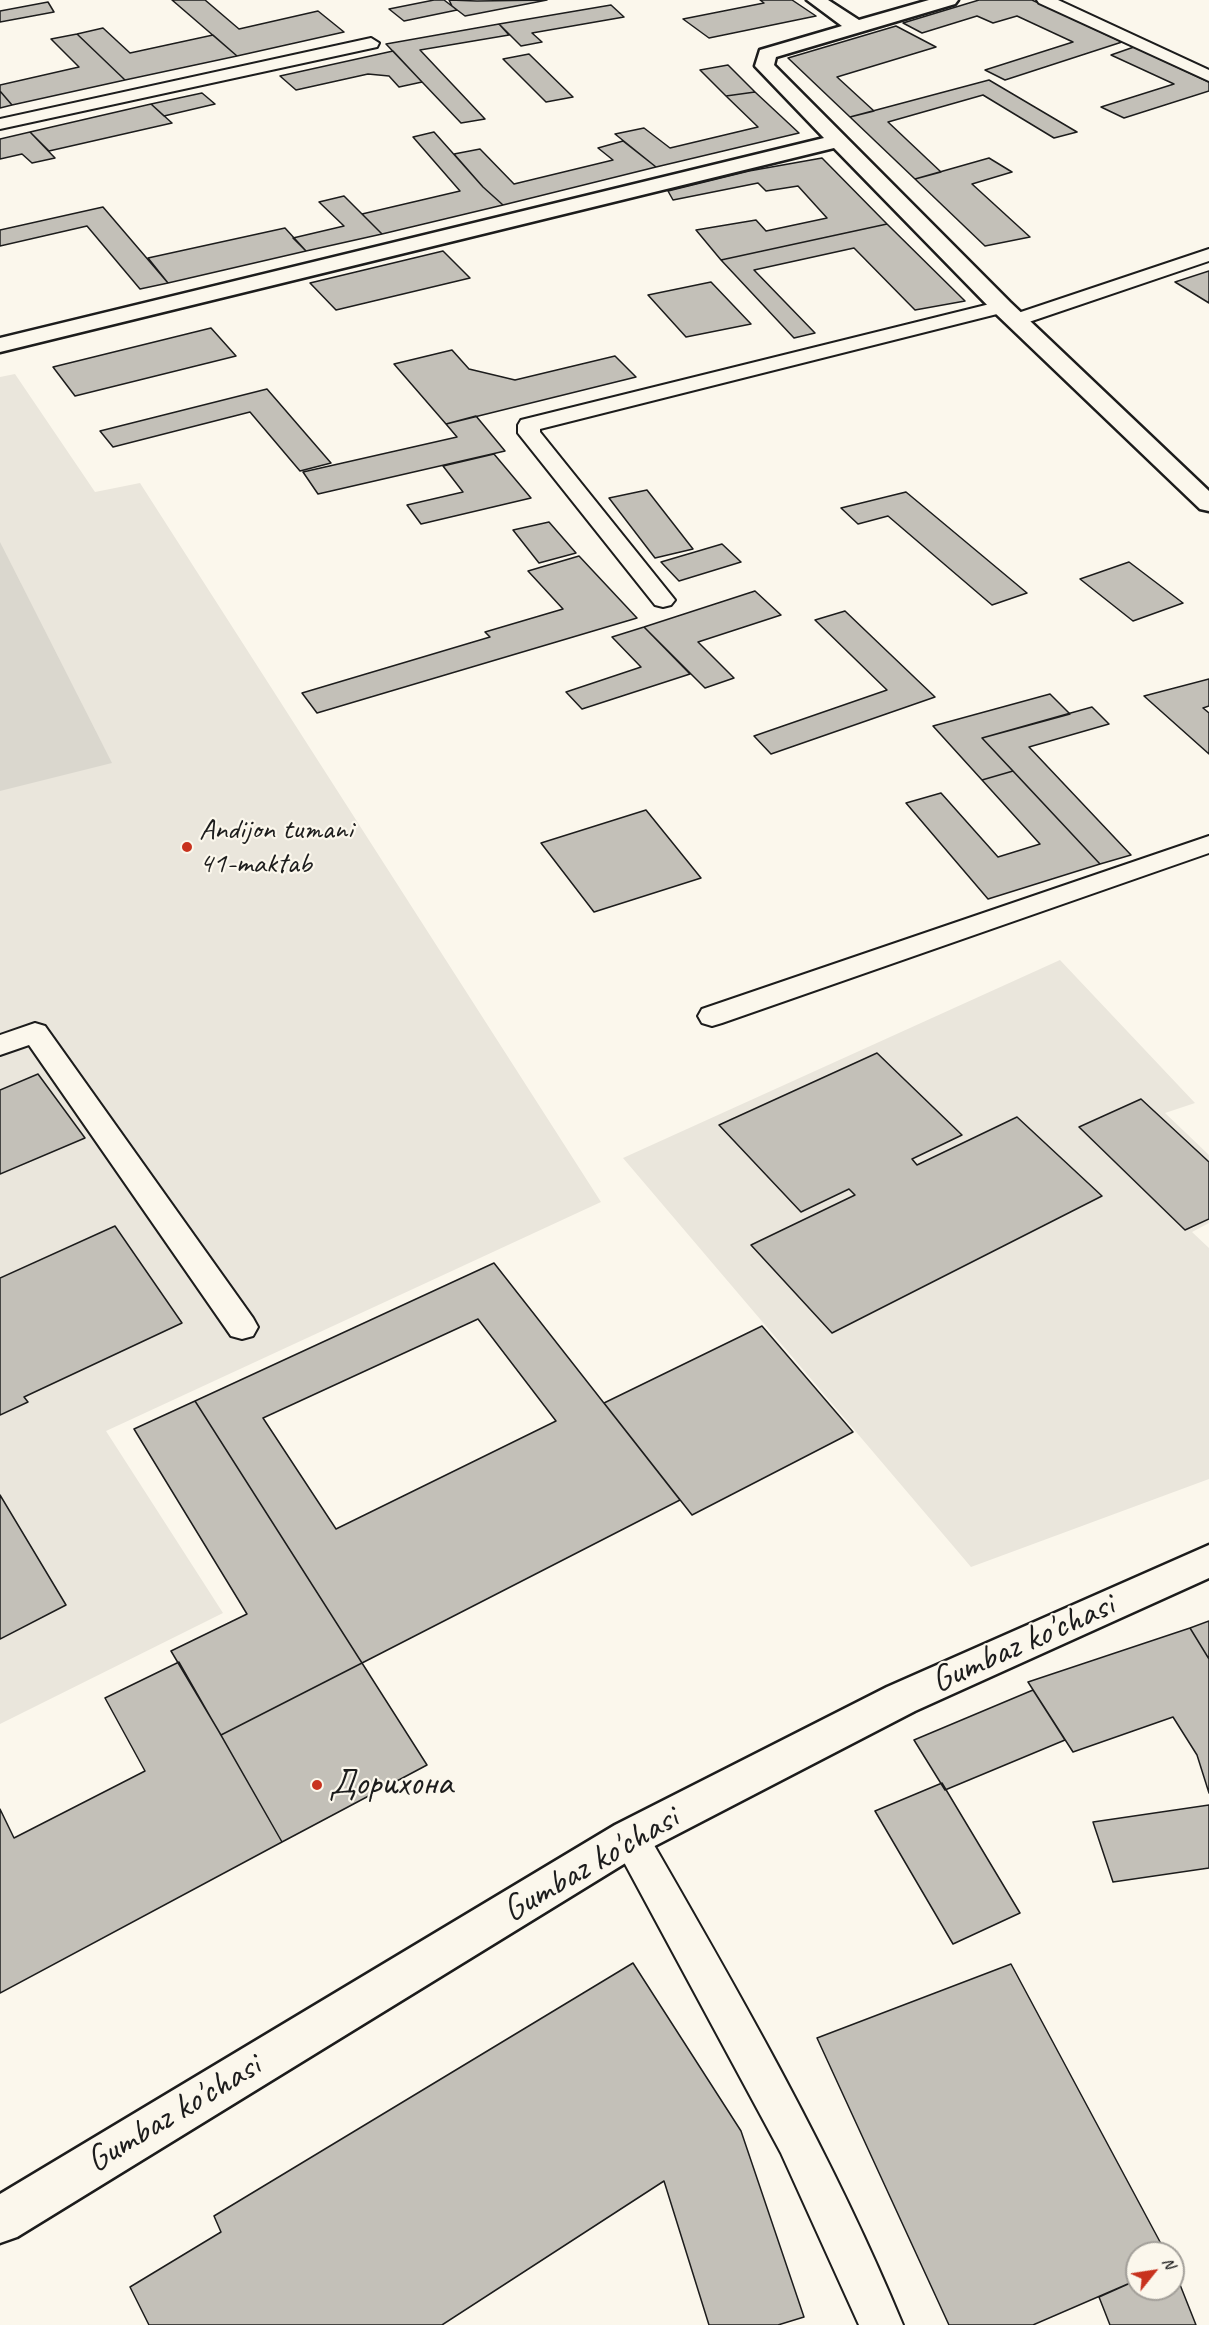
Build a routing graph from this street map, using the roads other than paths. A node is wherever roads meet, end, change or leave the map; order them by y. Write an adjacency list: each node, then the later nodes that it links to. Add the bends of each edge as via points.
1 (816, 0): 4 (street)
2 (949, 0): 4 (street)
3 (1046, 0): 6 (lane)
4 (856, 27): 8 (street, via 767,54 764,66)
5 (371, 43): 7 (lane)
6 (1209, 76)
7 (0, 123)
8 (837, 141): 10 (street); 11 (street)
9 (1209, 255): 10 (lane)
10 (1009, 314): 12 (street); 13 (lane, via 529,425 529,433)
11 (0, 345)
12 (1209, 504)
13 (663, 600)
14 (1209, 844): 15 (lane)
15 (712, 1016)
16 (0, 1045): 17 (lane, via 35,1033)
17 (242, 1327)
18 (1209, 1561): 19 (street, Gumbaz ko'chasi, via 901,1699)
19 (630, 1838): 20 (street, Gumbaz ko'chasi); 21 (lane, via 753,2057 861,2274)
20 (0, 2220)
21 (881, 2325)

